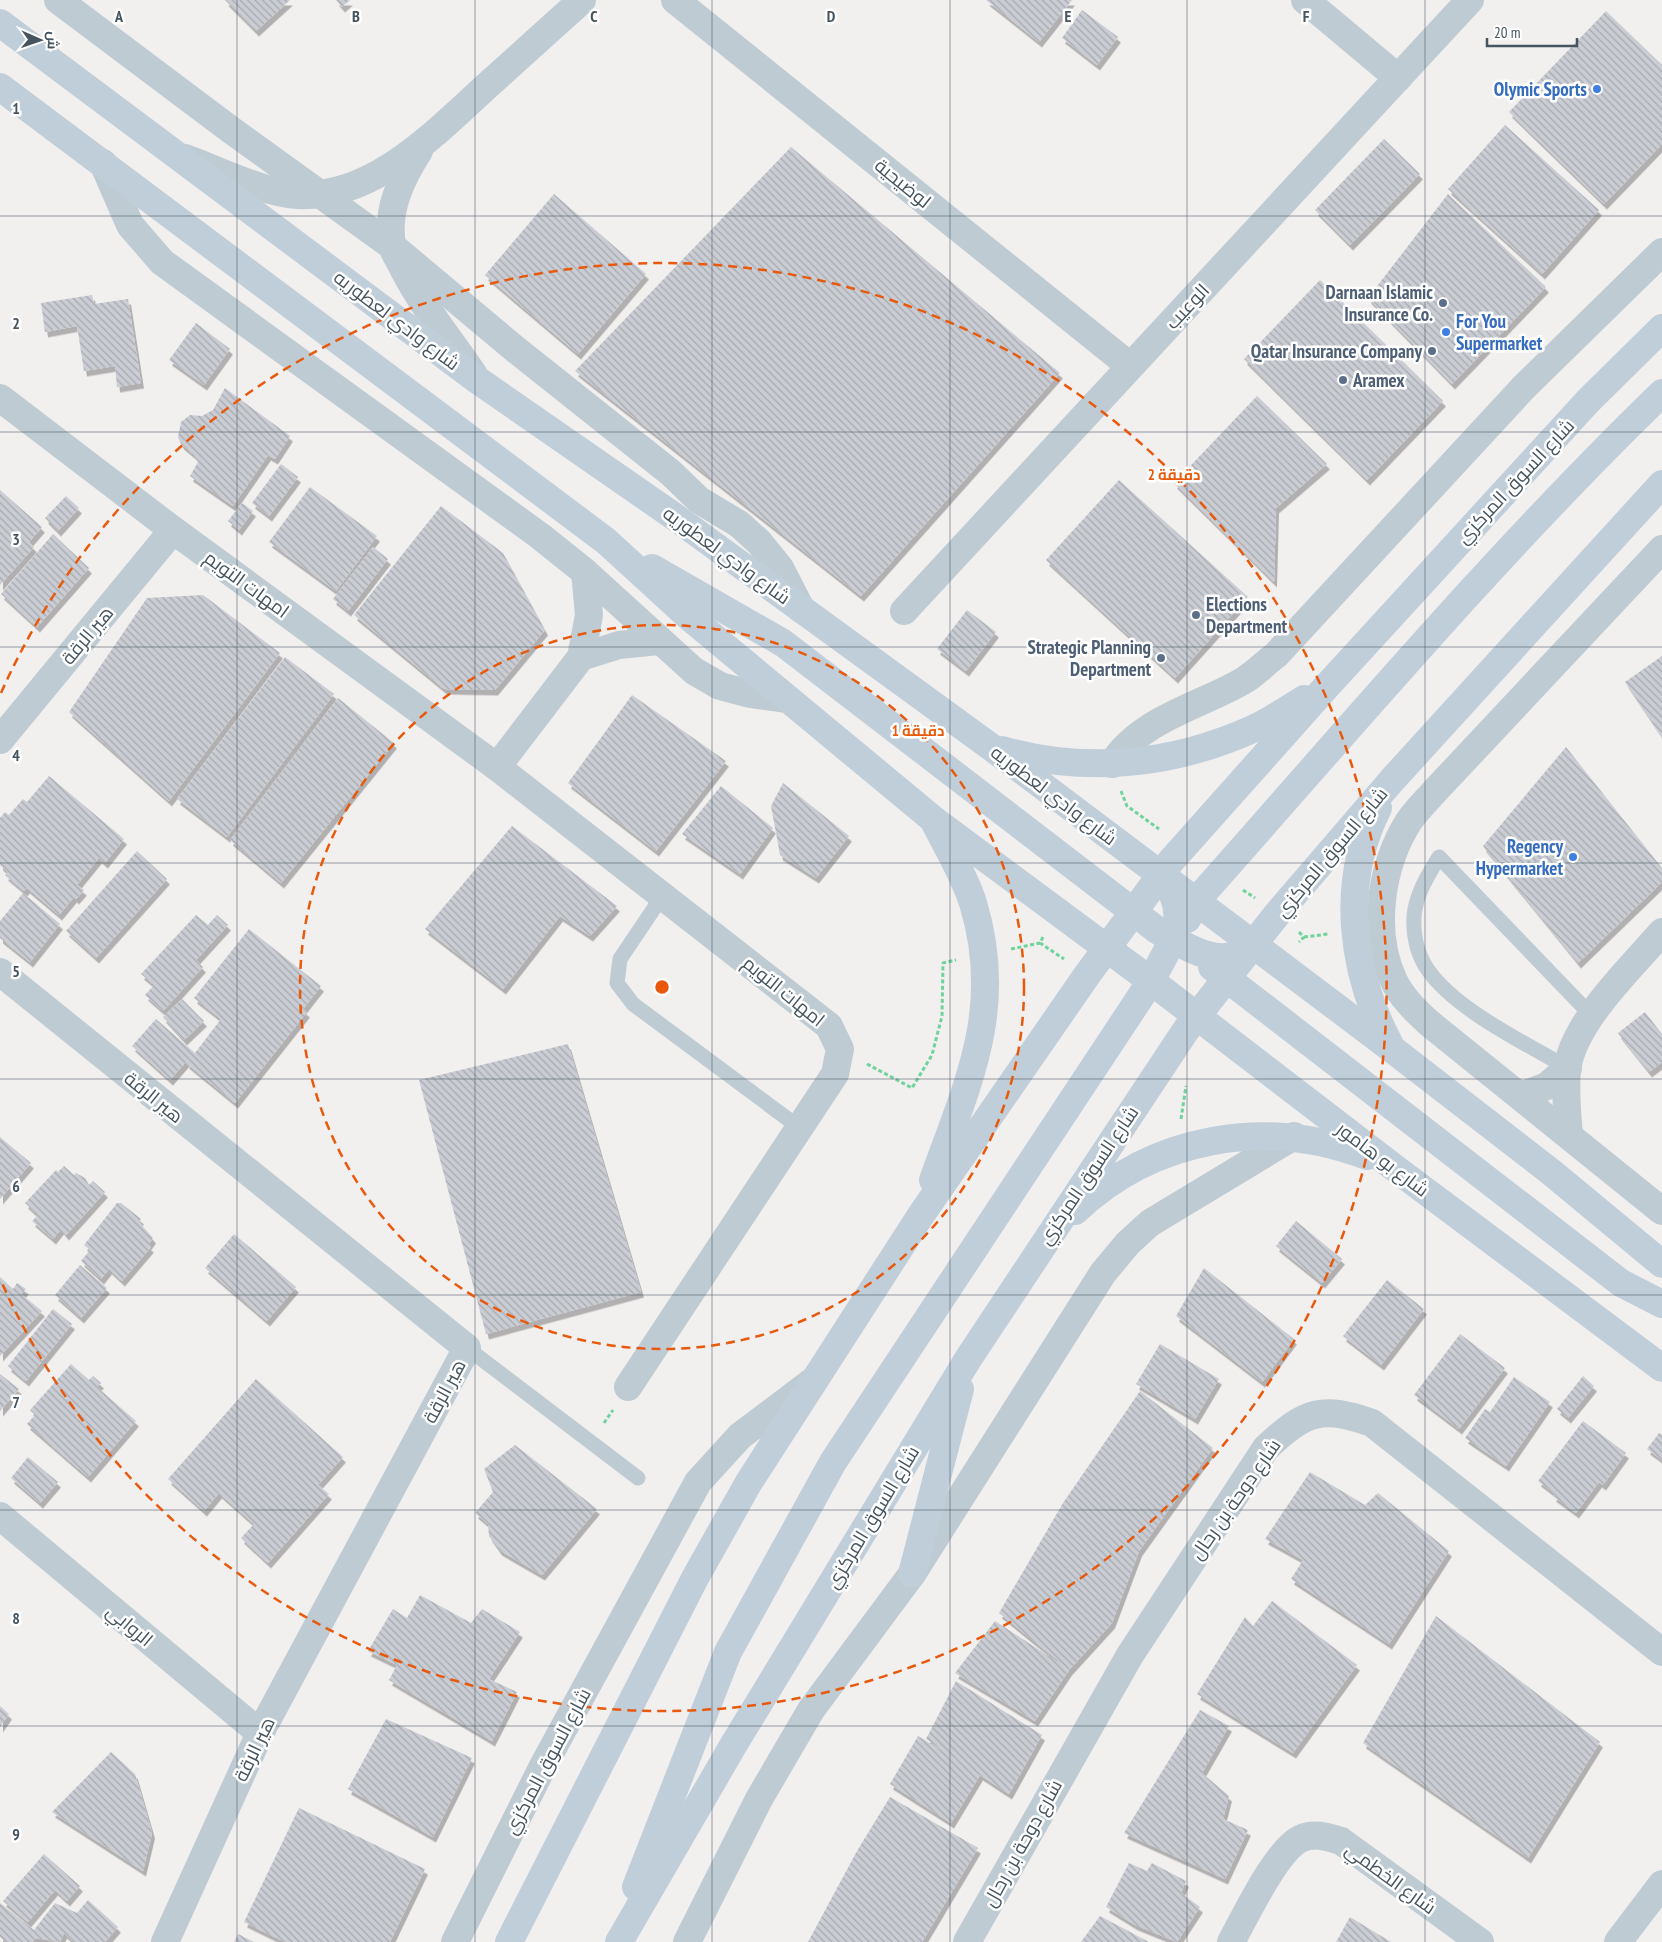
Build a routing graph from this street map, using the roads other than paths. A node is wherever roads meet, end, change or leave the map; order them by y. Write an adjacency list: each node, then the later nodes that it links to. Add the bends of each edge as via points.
1 (58, 0): 12 (street, شارع وادي لعطوريه)
2 (582, 0): 9 (street)
3 (675, 0): 16 (street, لوضيحية)
4 (1306, 0): 7 (street)
5 (1470, 0): 7 (street, الوعيب)
6 (0, 23): 10 (main road, شارع وادي لعطوريه)
7 (1398, 78): 16 (street, الوعيب)
8 (0, 87): 11 (main road)
9 (424, 143): 12 (street, via 371,177); 13 (street, via 395,197 391,220)
10 (173, 153): 12 (street, via 271,189 295,195); 17 (main road, شارع وادي لعطوريه)
11 (103, 163): 22 (main road); 24 (street, via 130,226 162,262)
12 (320, 194): 13 (street, شارع وادي لعطوريه)
13 (392, 246): 17 (street, via 408,280); 25 (street, شارع وادي لعطوريه, via 671,473 699,500 739,524 780,568)
14 (1662, 252): 33 (street, via 1524,387 1276,655 1245,680 1158,723 1120,750)
15 (1662, 328): 29 (main road, شارع السوق المركزي, via 1589,400)
16 (1130, 366): 26 (street, الوعيب)
17 (476, 379): 25 (main road, شارع وادي لعطوريه)
18 (1662, 393): 39 (main road, via 1466,598 1204,892)
19 (0, 398): 21 (street, امهات التويم)
20 (1662, 484): 35 (main road, شارع السوق المركزي)
21 (173, 530): 31 (street, هير الرقة); 34 (street, امهات التويم)
22 (606, 541): 30 (main road); 40 (main road, via 783,644)
23 (1662, 549): 52 (street, via 1409,821 1384,882 1381,917 1384,950 1393,979 1407,1002)
24 (585, 572): 27 (street); 28 (street, via 590,615)
25 (801, 608): 32 (main road, شارع وادي لعطوريه)
26 (904, 611)
27 (659, 641): 28 (street, via 619,645); 30 (street, via 694,671 720,686)
28 (581, 657): 34 (street)
29 (1327, 686): 33 (main road, via 1257,727 1221,743 1145,762); 37 (main road, شارع السوق المركزي, via 1171,861)
30 (786, 699): 36 (main road)
31 (0, 740)
32 (991, 747): 33 (main road, via 1028,758); 37 (main road, شارع وادي لعطوريه)
33 (1112, 764)
34 (497, 767): 38 (street, امهات التويم)
35 (1393, 779): 43 (main road, شارع السوق المركزي); 50 (main road, via 1364,844 1354,914 1363,984 1375,1017)
36 (934, 820): 44 (main road); 58 (main road, via 973,902 987,981 978,1049 971,1075)
37 (1161, 877): 39 (main road); 40 (main road, شارع السوق المركزي); 42 (main road, via 1175,897 1178,909)
38 (663, 895): 53 (street, امهات التويم, via 828,1026 840,1049 835,1074); 53 (lane, via 620,959 617,983 633,1004)
39 (1198, 904): 42 (main road); 43 (main road)
40 (1134, 912): 42 (main road); 44 (main road, شارع السوق المركزي)
41 (1662, 932): 48 (street)
42 (1172, 941): 43 (main road, via 1221,958 1241,954); 44 (main road, via 1141,934 1120,939); 46 (main road); 47 (main road); 49 (main road, via 1169,975 1181,999)
43 (1254, 945): 46 (main road, شارع السوق المركزي); 50 (main road)
44 (1106, 949): 47 (main road, شارع بو هامور); 58 (main road, شارع السوق المركزي)
45 (0, 972): 62 (street, هير الرقة)
46 (1228, 978): 49 (main road, شارع السوق المركزي); 61 (main road, via 1621,1283)
47 (1151, 981): 49 (main road, شارع بو هامور); 76 (main road, via 833,1462 764,1584 728,1652)
48 (1592, 1015): 51 (street, via 1578,1037); 51 (lane, via 1439,857 1421,888 1414,915 1415,944 1428,970 1451,995 1500,1029)
49 (1196, 1017): 56 (main road, شارع بو هامور); 59 (main road, شارع السوق المركزي)
50 (1392, 1048): 60 (main road)
51 (1568, 1068): 52 (street, via 1547,1086); 54 (street)
52 (1521, 1096): 54 (street)
53 (800, 1128): 66 (street)
54 (1569, 1135): 57 (street)
55 (1294, 1136): 56 (main road, via 1349,1149); 59 (main road, via 1220,1138 1150,1160 1088,1198); 69 (street, via 1164,1214 1128,1243 1103,1273)
56 (1400, 1172): 64 (main road, شارع بو هامور)
57 (1662, 1210)
58 (921, 1215): 65 (main road, شارع السوق المركزي)
59 (1045, 1240): 63 (main road, شارع السوق المركزي)
60 (1662, 1264)
61 (1662, 1304)
62 (467, 1348): 67 (lane); 71 (street, هير الرقة)
63 (968, 1359): 69 (main road); 77 (main road, شارع السوق المركزي, via 734,1744)
64 (1662, 1368)
65 (815, 1380): 74 (street, شارع السوق المركزي, via 740,1436 698,1482 543,1766); 75 (main road, شارع السوق المركزي, via 749,1482 695,1578)
66 (628, 1387)
67 (638, 1478)
68 (0, 1516): 71 (street, الروابي)
69 (912, 1574): 78 (street, via 811,1710 759,1800)
70 (1662, 1652): 79 (street, شارع دوحة بن رحال, via 1372,1423 1344,1413 1316,1414 1288,1427 1266,1448 1130,1655)
71 (260, 1733): 73 (street, هير الرقة)
72 (1662, 1884): 82 (street)
73 (165, 1942)
74 (455, 1942)
75 (509, 1942)
76 (614, 1942)
77 (619, 1942)
78 (687, 1942)
79 (967, 1942)
80 (1231, 1942): 81 (street, شارع الخطمي, via 1281,1855 1300,1839 1320,1834 1341,1841)
81 (1480, 1942)
82 (1618, 1942)

